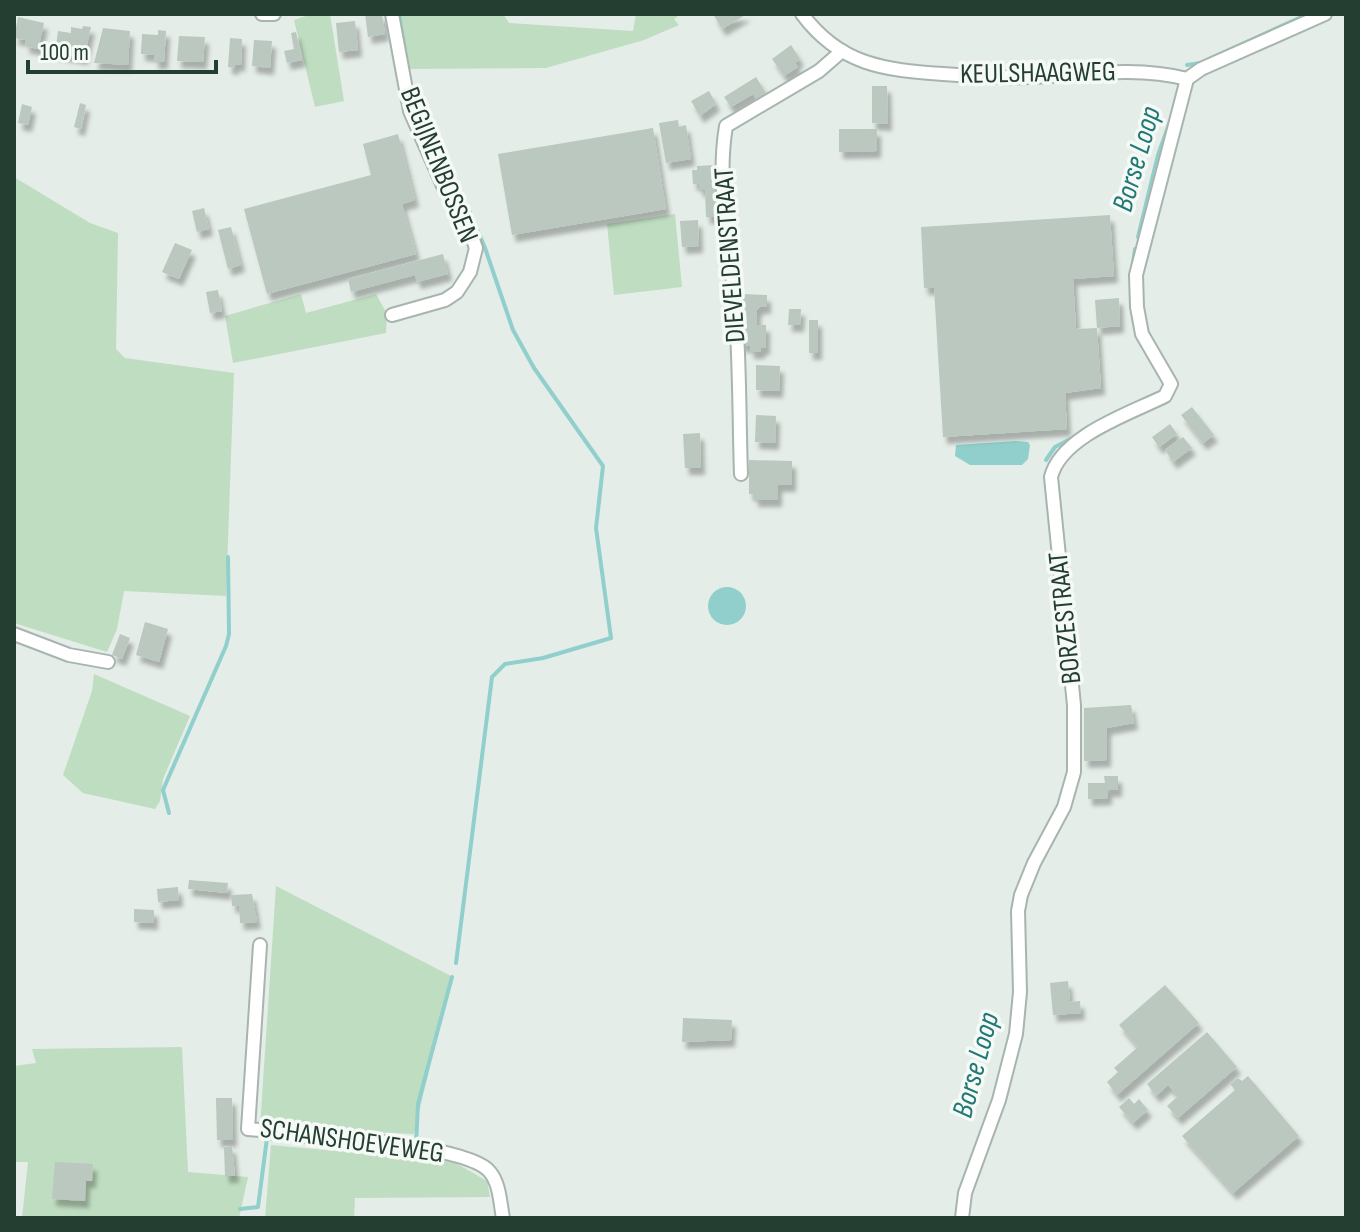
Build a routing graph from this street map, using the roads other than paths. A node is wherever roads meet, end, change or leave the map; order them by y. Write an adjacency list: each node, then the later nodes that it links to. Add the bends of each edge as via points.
1 (262, 14): 2 (street)
2 (274, 14)
3 (392, 14): 8 (street, BEGIJNENBOSSEN, via 410,111 476,248 470,272 457,292)
4 (802, 14): 6 (street, KEULSHAAGWEG)
5 (1325, 14): 7 (street)
6 (842, 51): 7 (street, KEULSHAAGWEG, via 900,72 1006,78 1132,71); 9 (street, DIEVELDENSTRAAT, via 819,71 726,126 722,187 735,303)
7 (1187, 79): 14 (street, BORZESTRAAT, via 1136,275 1139,324 1168,377 1169,391 1069,447 1051,477 1074,705 1074,772 1064,807 1021,895 1016,1034 965,1193)
8 (392, 315)
9 (741, 474)
10 (14, 634): 11 (street, via 69,655)
11 (108, 662)
12 (260, 945): 13 (street, SCHANSHOEVEWEG, via 248,1129 388,1143 466,1159 494,1178)
13 (503, 1218)
14 (962, 1218)

